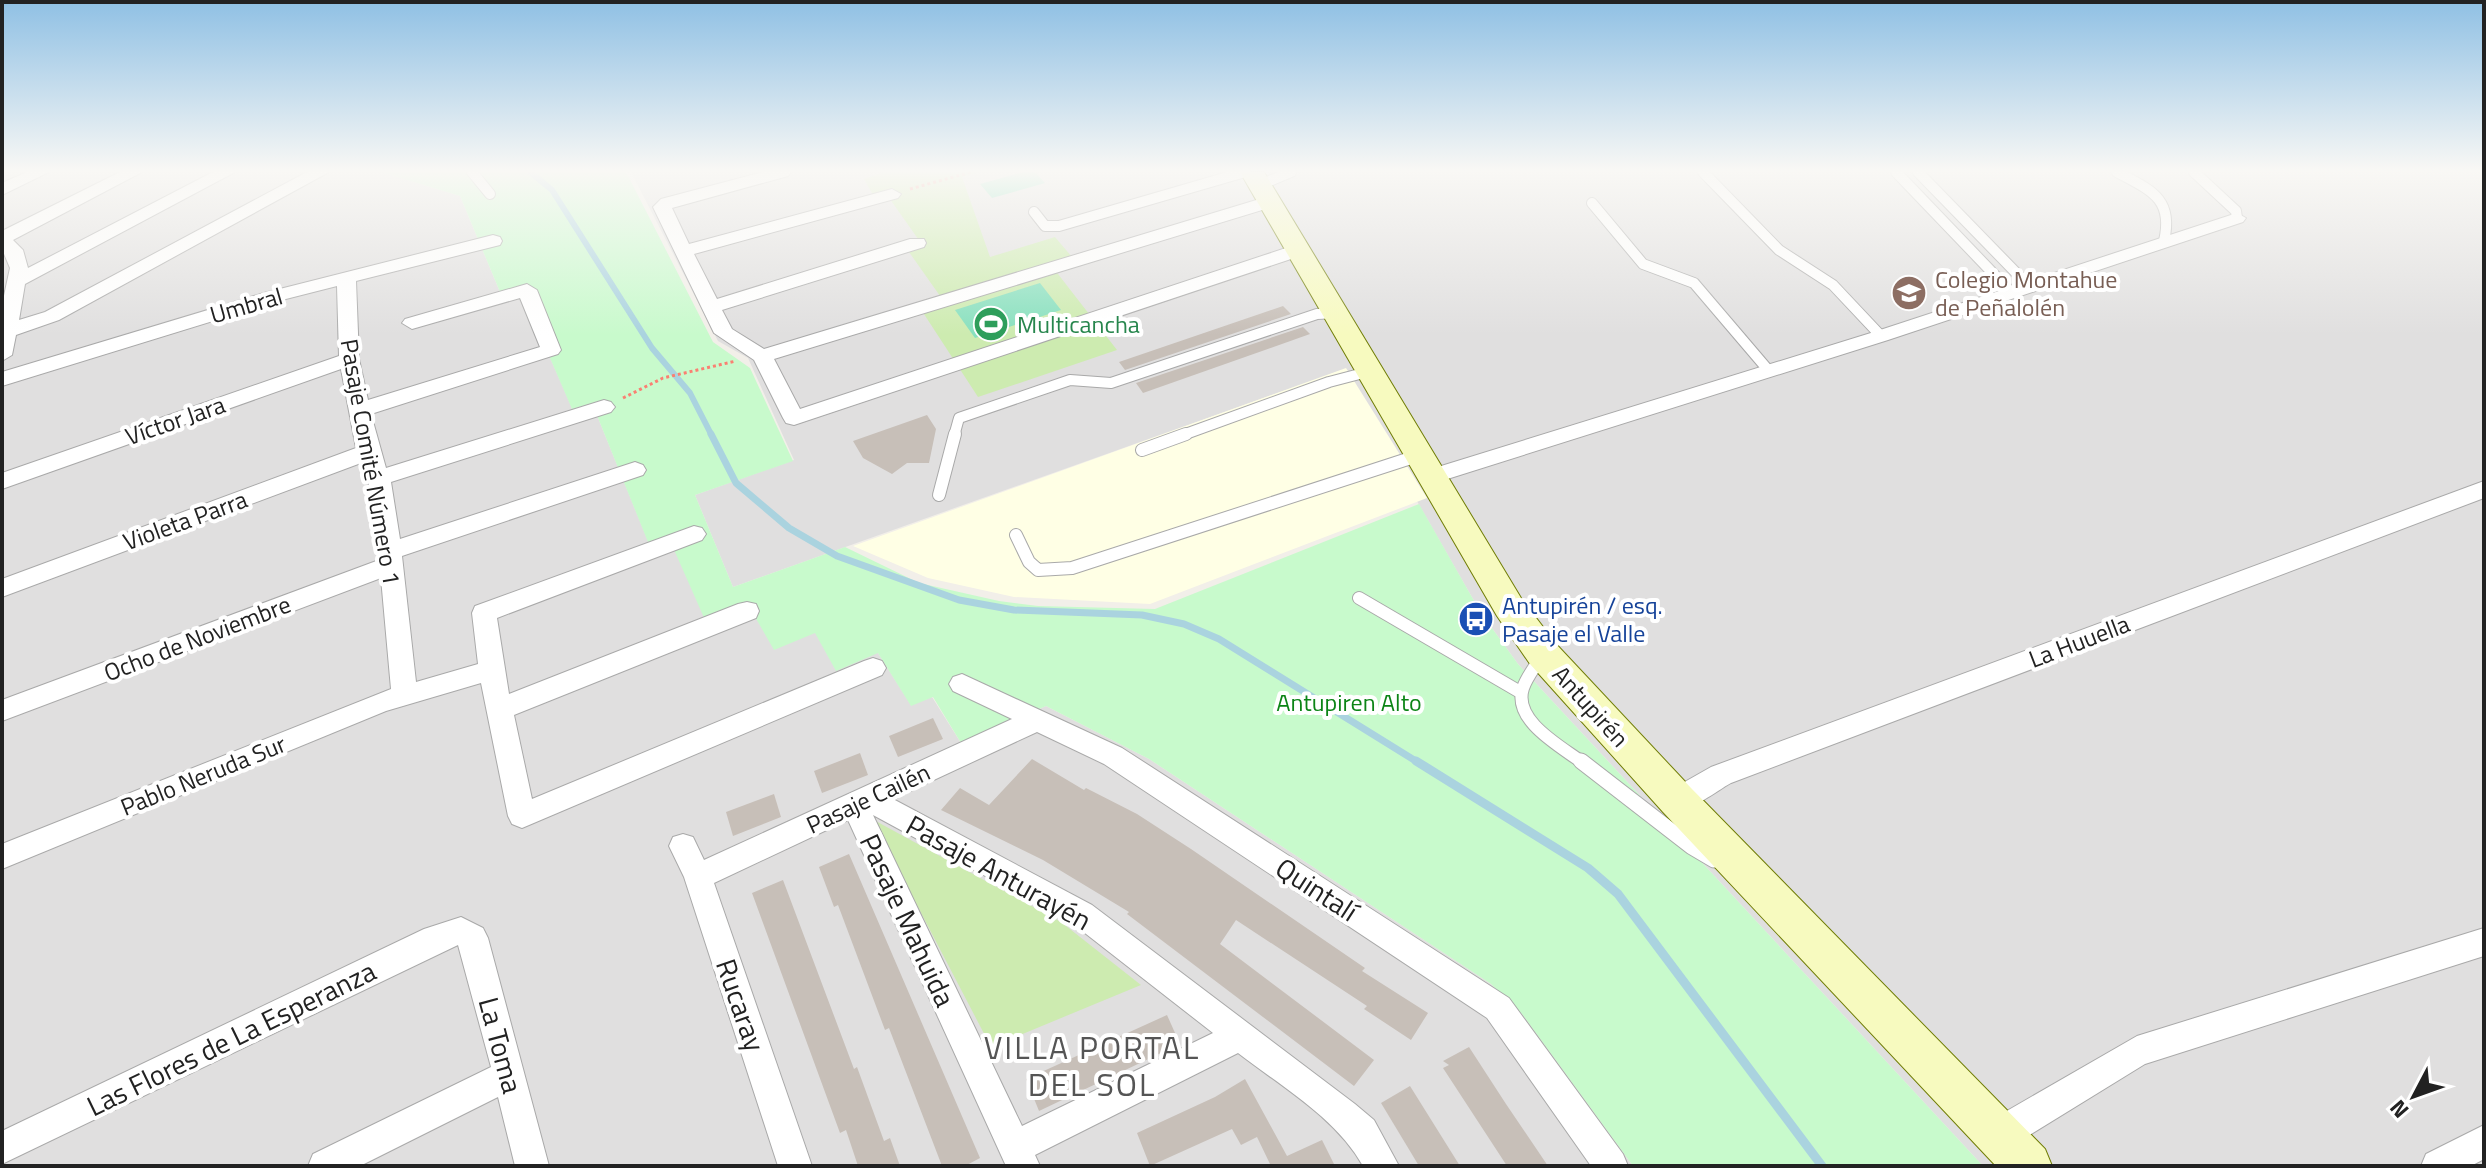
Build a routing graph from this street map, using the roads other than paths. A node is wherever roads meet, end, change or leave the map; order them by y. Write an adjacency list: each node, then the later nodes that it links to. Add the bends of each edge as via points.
1 (26, 227): 14 (street)
2 (113, 227): 20 (street)
3 (219, 227): 26 (street, via 52,316)
4 (671, 227): 19 (street)
5 (773, 227): 19 (street)
6 (1133, 227): 29 (street)
7 (1284, 227): 18 (street, Antupirén)
8 (1612, 227): 32 (lane, via 1643,264 1694,283)
9 (1756, 227): 27 (lane, via 1779,250 1833,285)
10 (1954, 227): 22 (lane)
11 (1965, 227): 22 (lane)
12 (2169, 227): 16 (lane)
13 (2210, 227): 16 (street)
14 (2, 239): 20 (street, via 14,250)
15 (493, 241): 21 (street, Umbral)
16 (2164, 241): 22 (street)
17 (917, 243): 23 (street)
18 (1299, 250): 24 (street, Antupirén); 29 (street, via 794,418)
19 (683, 251): 23 (street)
20 (13, 275): 26 (street)
21 (346, 277): 30 (street, Pasaje Comité Número 1); 33 (street, Umbral)
22 (2019, 288): 27 (street)
23 (710, 307): 29 (street, via 724,333)
24 (1337, 313): 31 (street, Antupirén); 43 (lane, via 1317,314 1111,383 1070,380 959,418)
25 (412, 323): 35 (street, via 527,290 551,350)
26 (7, 331): 28 (street)
27 (1881, 336): 32 (street)
28 (2, 355)
29 (762, 356)
30 (349, 359): 35 (street, Pasaje Comité Número 1); 41 (street, Víctor Jara)
31 (1371, 371): 36 (lane); 38 (street, Antupirén)
32 (1769, 371): 38 (street)
33 (2, 379)
34 (604, 407): 40 (street)
35 (359, 410): 37 (street, Pasaje Comité Número 1)
36 (1142, 450)
37 (368, 452): 40 (street, Pasaje Comité Número 1); 47 (street, Violeta Parra)
38 (1427, 465): 45 (lane, via 1072,568 1038,570); 50 (street, Antupirén, via 1509,607)
39 (635, 470): 46 (street, Ocho de Noviembre)
40 (379, 478): 46 (street, Pasaje Comité Número 1)
41 (2, 481)
42 (2484, 489): 59 (street, La Huuella, via 1721,775)
43 (939, 495)
44 (694, 534): 52 (street, via 484,613)
45 (1016, 535)
46 (391, 558): 55 (street, Pasaje Comité Número 1); 57 (street, Ocho de Noviembre)
47 (2, 588)
48 (1359, 598): 54 (lane)
49 (747, 611): 56 (street)
50 (1543, 654): 54 (lane); 59 (street, Antupirén)
51 (873, 668): 56 (street, via 522,816)
52 (491, 670): 55 (street, Pablo Neruda Sur); 56 (street)
53 (962, 684): 58 (street, Quintalí)
54 (1520, 692): 64 (lane, via 1522,710 1535,726 1692,847)
55 (404, 695): 62 (street, Pablo Neruda Sur)
56 (500, 709)
57 (2, 711)
58 (1038, 719): 60 (street, Pasaje Cailén); 73 (street, Quintalí, via 1113,756 1498,1008)
59 (1677, 800): 64 (street, Antupirén)
60 (860, 801): 63 (street, Pasaje Cailén); 67 (street, Pasaje Anturayén, via 1082,914); 72 (street, Pasaje Mahuida)
61 (683, 846): 63 (street, Rucaray)
62 (2, 857)
63 (698, 877): 76 (street, Rucaray)
64 (1759, 885): 71 (street, Antupirén)
65 (461, 930): 68 (street, La Toma, via 473,938); 70 (street, Las Flores de La Esperanza)
66 (2484, 942): 71 (street, via 2137,1051)
67 (1240, 1036): 72 (street); 77 (street, Pasaje Anturayén, via 1344,1115 1362,1132)
68 (510, 1074): 74 (street); 75 (street, La Toma)
69 (2484, 1141): 79 (street)
70 (2, 1148)
71 (2010, 1155)
72 (1019, 1156)
73 (1605, 1156): 78 (street)
74 (325, 1166)
75 (532, 1166)
76 (795, 1166)
77 (1382, 1166)
78 (1632, 1166)
79 (2438, 1166)

